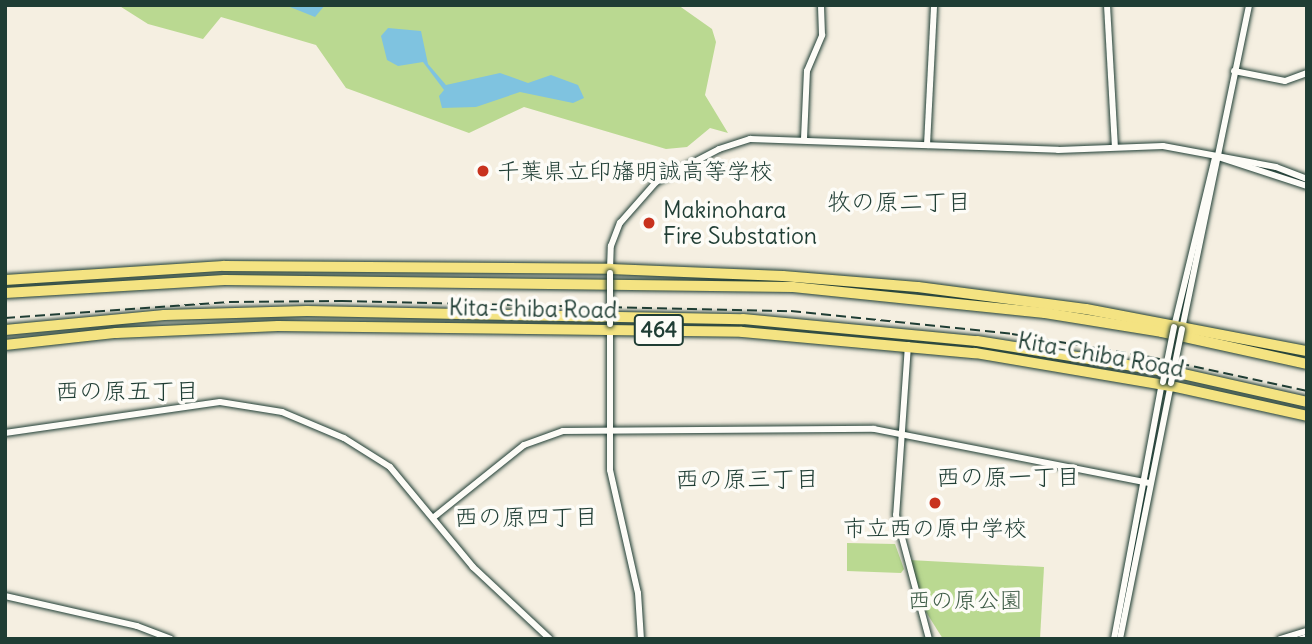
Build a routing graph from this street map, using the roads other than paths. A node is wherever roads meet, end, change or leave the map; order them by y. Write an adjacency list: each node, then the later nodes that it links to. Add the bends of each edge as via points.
1 (821, 5): 7 (street, via 822,35 807,71)
2 (934, 5): 8 (street)
3 (1107, 5): 9 (street)
4 (1249, 5): 5 (street)
5 (1234, 71): 6 (street, via 1285,81); 10 (street)
6 (1307, 73)
7 (804, 139): 8 (street); 13 (street, via 742,141 661,179 620,223 611,246)
8 (928, 145): 9 (street)
9 (1115, 147): 10 (street, via 1163,146)
10 (1216, 156): 11 (street); 12 (street); 16 (street)
11 (1307, 178)
12 (1307, 186)
13 (610, 271): 14 (highway, Kita-Chiba Road, via 224,266); 16 (highway, Kita-Chiba Road, via 906,286); 17 (street, bridge)
14 (5, 280)
15 (5, 293): 22 (highway, Kita-Chiba Road / 464, via 239,280 793,287 1045,313)
16 (1178, 326): 21 (highway, Kita-Chiba Road); 23 (street, bridge)
17 (610, 327): 19 (highway, Kita-Chiba Road / 464, via 254,327 116,333); 20 (highway, Kita-Chiba Road / 464); 26 (street)
18 (5, 330): 24 (highway, Kita-Chiba Road / 464, via 164,315 307,311 743,319 977,341 1155,369)
19 (5, 345)
20 (908, 345): 23 (highway, Kita-Chiba Road / 464); 28 (street)
21 (1307, 351)
22 (1307, 362)
23 (1167, 384): 25 (highway, Kita-Chiba Road / 464); 29 (street)
24 (1307, 402)
25 (1307, 416)
26 (610, 431): 28 (street, via 853,428); 30 (street, via 556,432 532,440); 36 (street, via 610,470 638,593)
27 (5, 433): 30 (street, via 165,407 220,402 260,406 334,433 370,453 401,478)
28 (900, 433): 29 (street); 37 (street, via 897,528)
29 (1146, 483): 38 (street); 39 (street)
30 (434, 517): 35 (street, via 473,568)
31 (5, 596): 34 (street, via 137,626)
32 (1307, 631): 40 (street)
33 (1307, 637): 41 (street)
34 (171, 639)
35 (550, 639)
36 (641, 639)
37 (929, 639)
38 (1114, 639)
39 (1120, 639)
40 (1280, 639)
41 (1301, 639)

